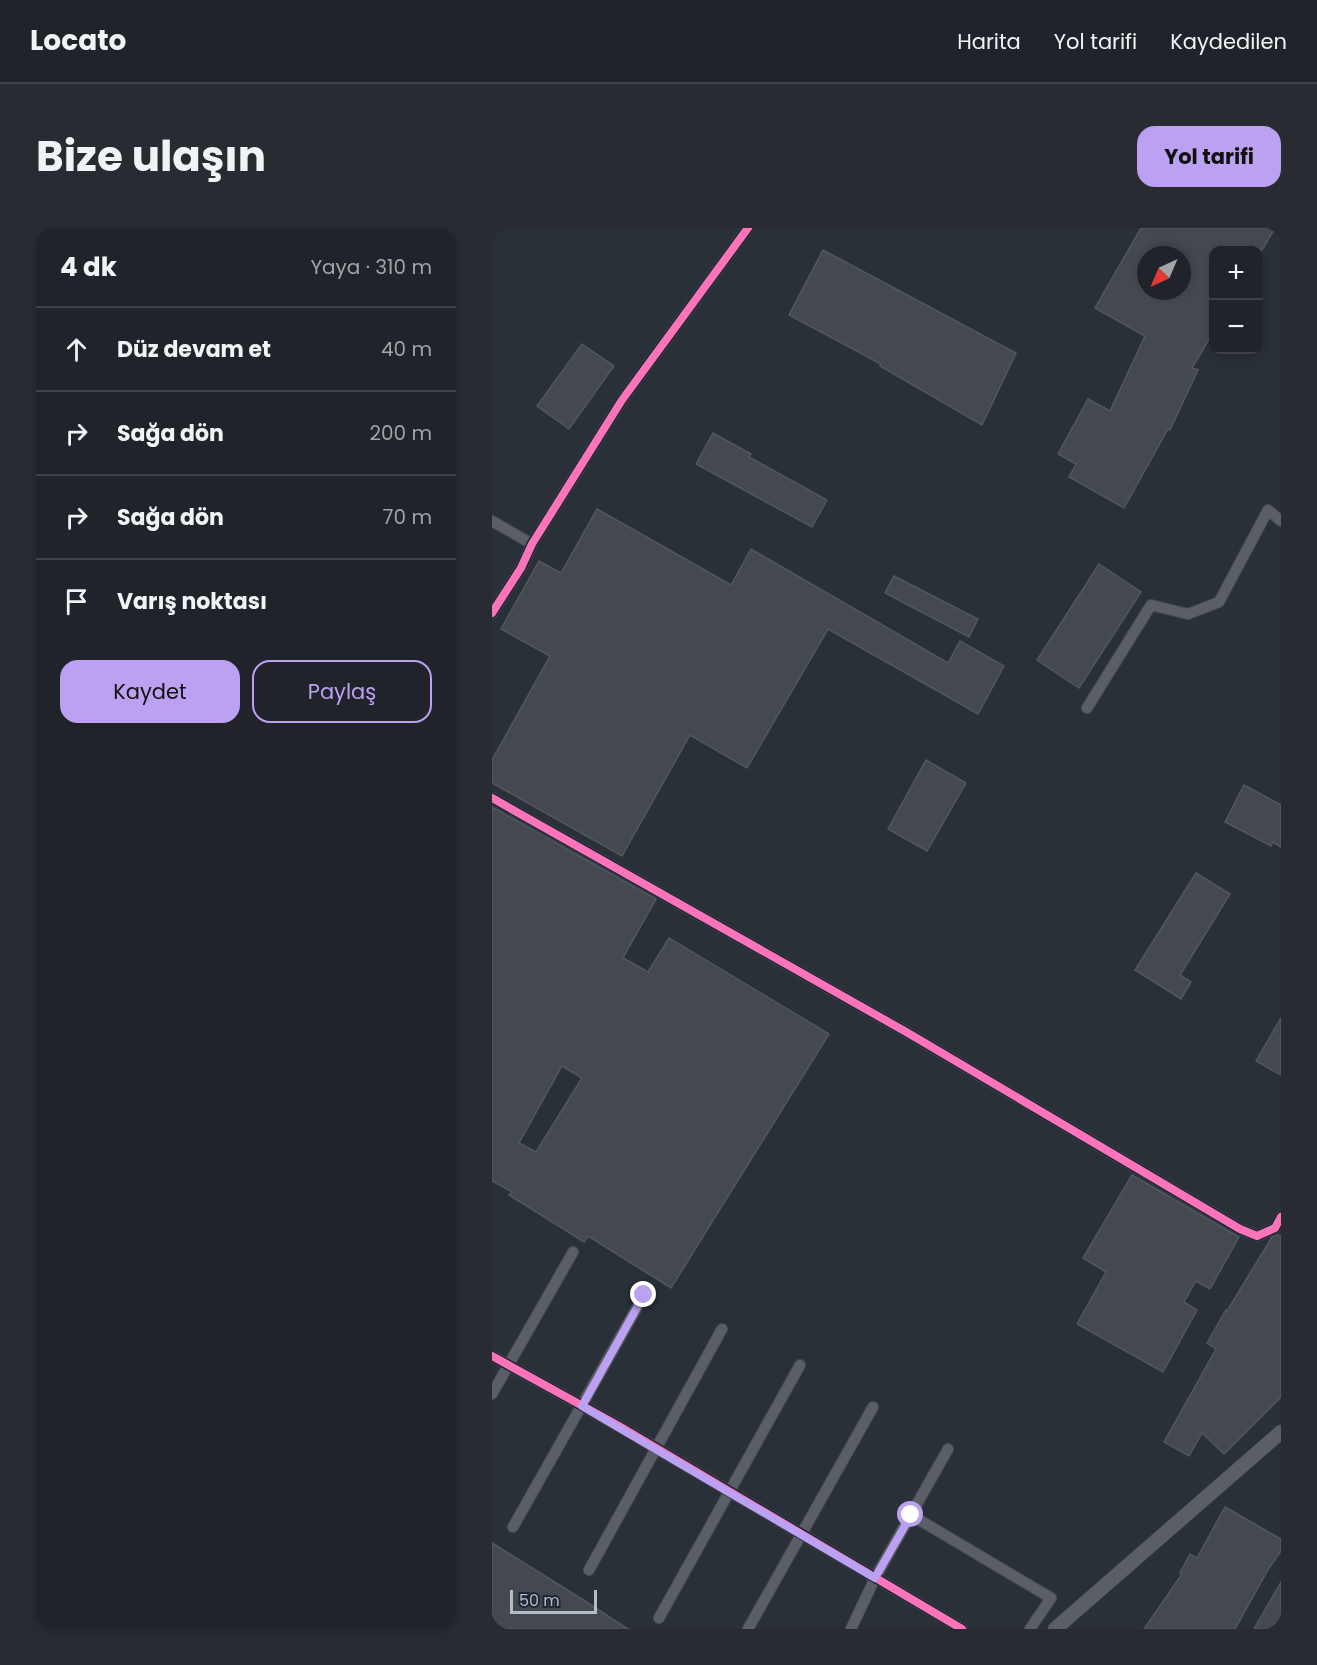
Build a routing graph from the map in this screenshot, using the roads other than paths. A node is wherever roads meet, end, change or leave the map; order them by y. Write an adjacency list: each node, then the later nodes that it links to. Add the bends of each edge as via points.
1 (748, 228): 4 (street, via 622,400)
2 (492, 521): 4 (street)
3 (1281, 521): 6 (street, via 1268,510 1219,602 1188,614 1151,605)
4 (532, 544): 5 (street)
5 (492, 613)
6 (1087, 708)
7 (492, 798): 8 (street, via 908,1034 1240,1229 1257,1236 1275,1228)
8 (1281, 1217)
9 (573, 1252): 13 (street)
10 (644, 1295): 16 (street)
11 (722, 1329): 19 (street)
12 (492, 1356): 13 (street)
13 (508, 1365): 15 (street); 16 (street)
14 (800, 1365): 21 (street)
15 (492, 1394)
16 (582, 1406): 19 (street); 23 (street)
17 (873, 1407): 24 (street)
18 (1281, 1432): 32 (street)
19 (656, 1448): 21 (street); 25 (street)
20 (948, 1449): 22 (street)
21 (729, 1491): 24 (street); 27 (street)
22 (911, 1515): 26 (street); 31 (street, via 1051,1598)
23 (513, 1527)
24 (801, 1534): 26 (street); 28 (street)
25 (589, 1570)
26 (875, 1578): 29 (street); 30 (street)
27 (659, 1618)
28 (748, 1629)
29 (851, 1629)
30 (962, 1629)
31 (1030, 1629)
32 (1055, 1629)

